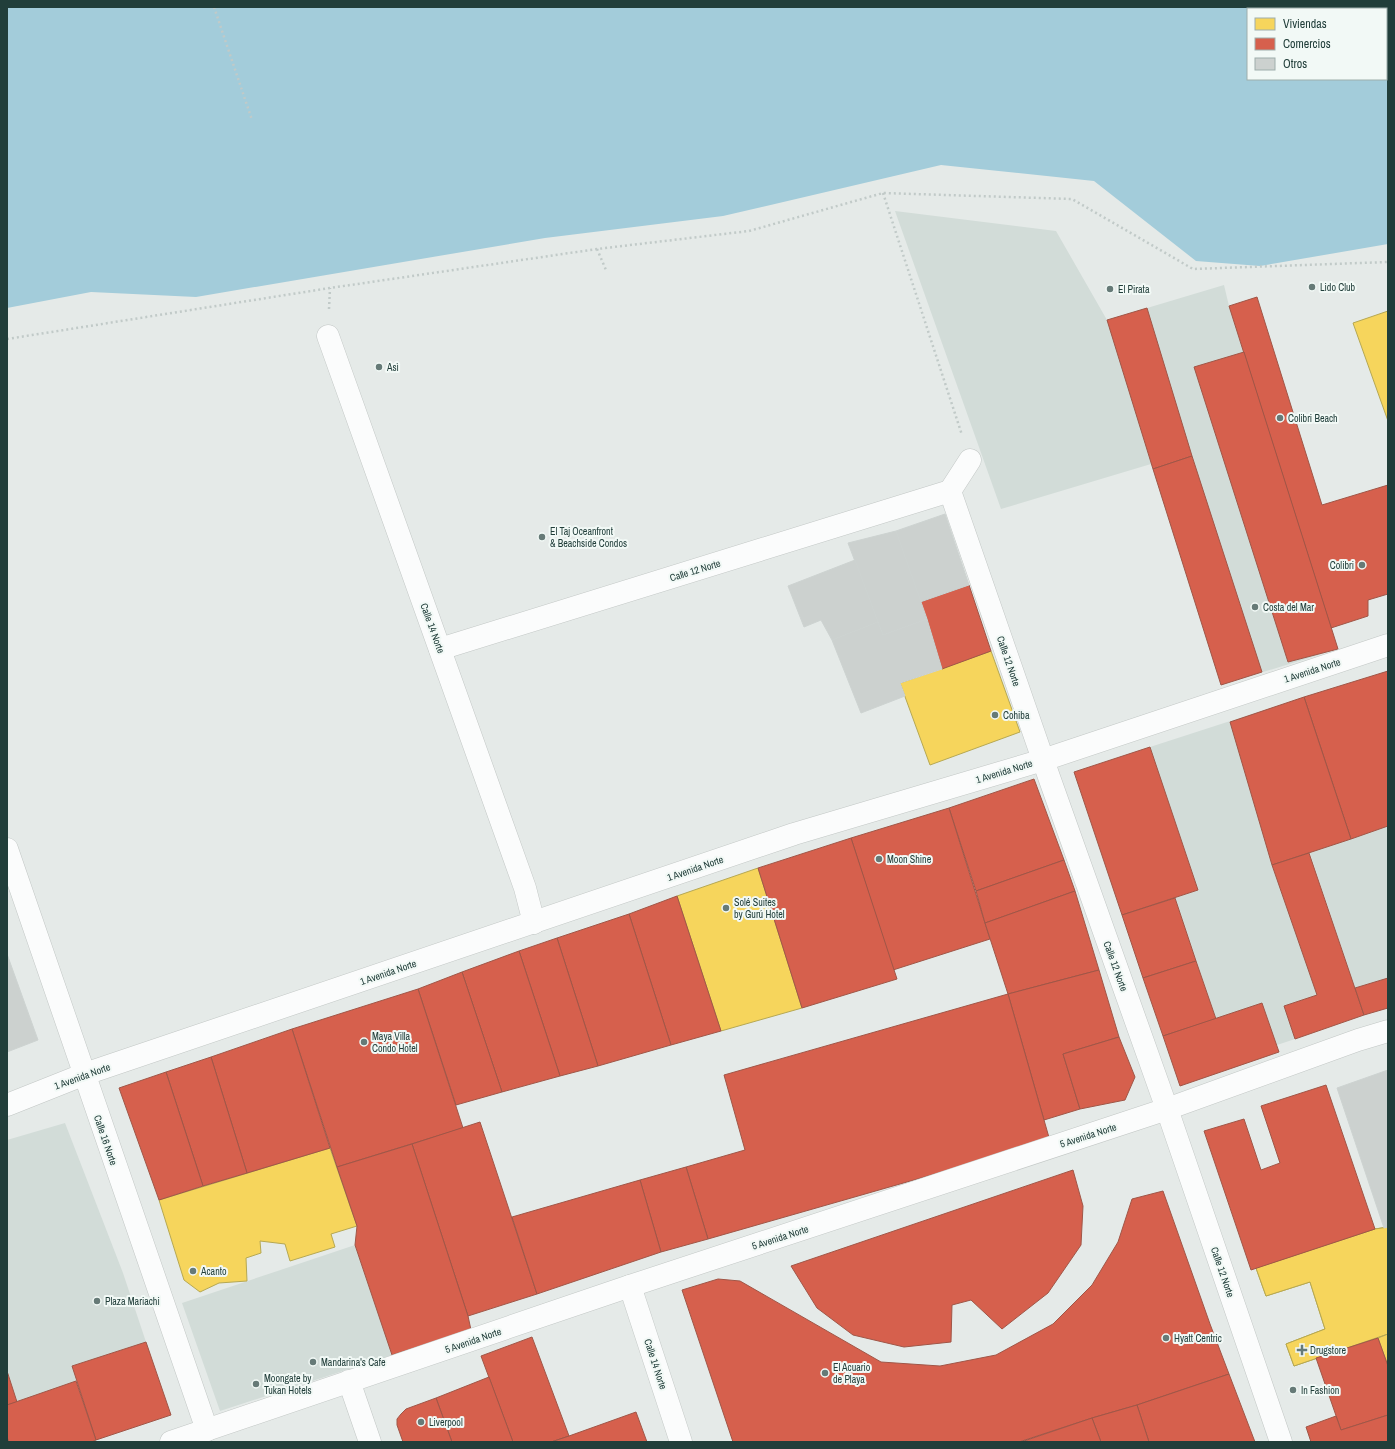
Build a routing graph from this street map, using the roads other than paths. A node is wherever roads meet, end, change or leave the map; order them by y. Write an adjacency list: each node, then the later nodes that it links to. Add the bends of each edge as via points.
1 (328, 336): 5 (street, Calle 14 Norte)
2 (970, 460): 3 (street)
3 (950, 491): 5 (street, Calle 12 Norte); 6 (street, Calle 12 Norte)
4 (1388, 645): 6 (street, 1 Avenida Norte)
5 (440, 649): 8 (street, Calle 14 Norte)
6 (1043, 760): 8 (street, 1 Avenida Norte, via 794,834); 12 (street, Calle 12 Norte)
7 (7, 849): 10 (street, Calle 16 Norte)
8 (534, 923): 10 (street, 1 Avenida Norte)
9 (1388, 1031): 12 (street, 5 Avenida Norte)
10 (85, 1074): 11 (street, 1 Avenida Norte); 15 (street, Calle 16 Norte)
11 (7, 1105)
12 (1167, 1109): 13 (street, 5 Avenida Norte); 19 (street, Calle 12 Norte)
13 (630, 1286): 14 (street, 5 Avenida Norte); 18 (street, Calle 14 Norte)
14 (349, 1381): 15 (street, 5 Avenida Norte); 17 (street)
15 (206, 1430): 16 (street, 5 Avenida Norte)
16 (171, 1442)
17 (370, 1442)
18 (682, 1442)
19 (1280, 1442)

